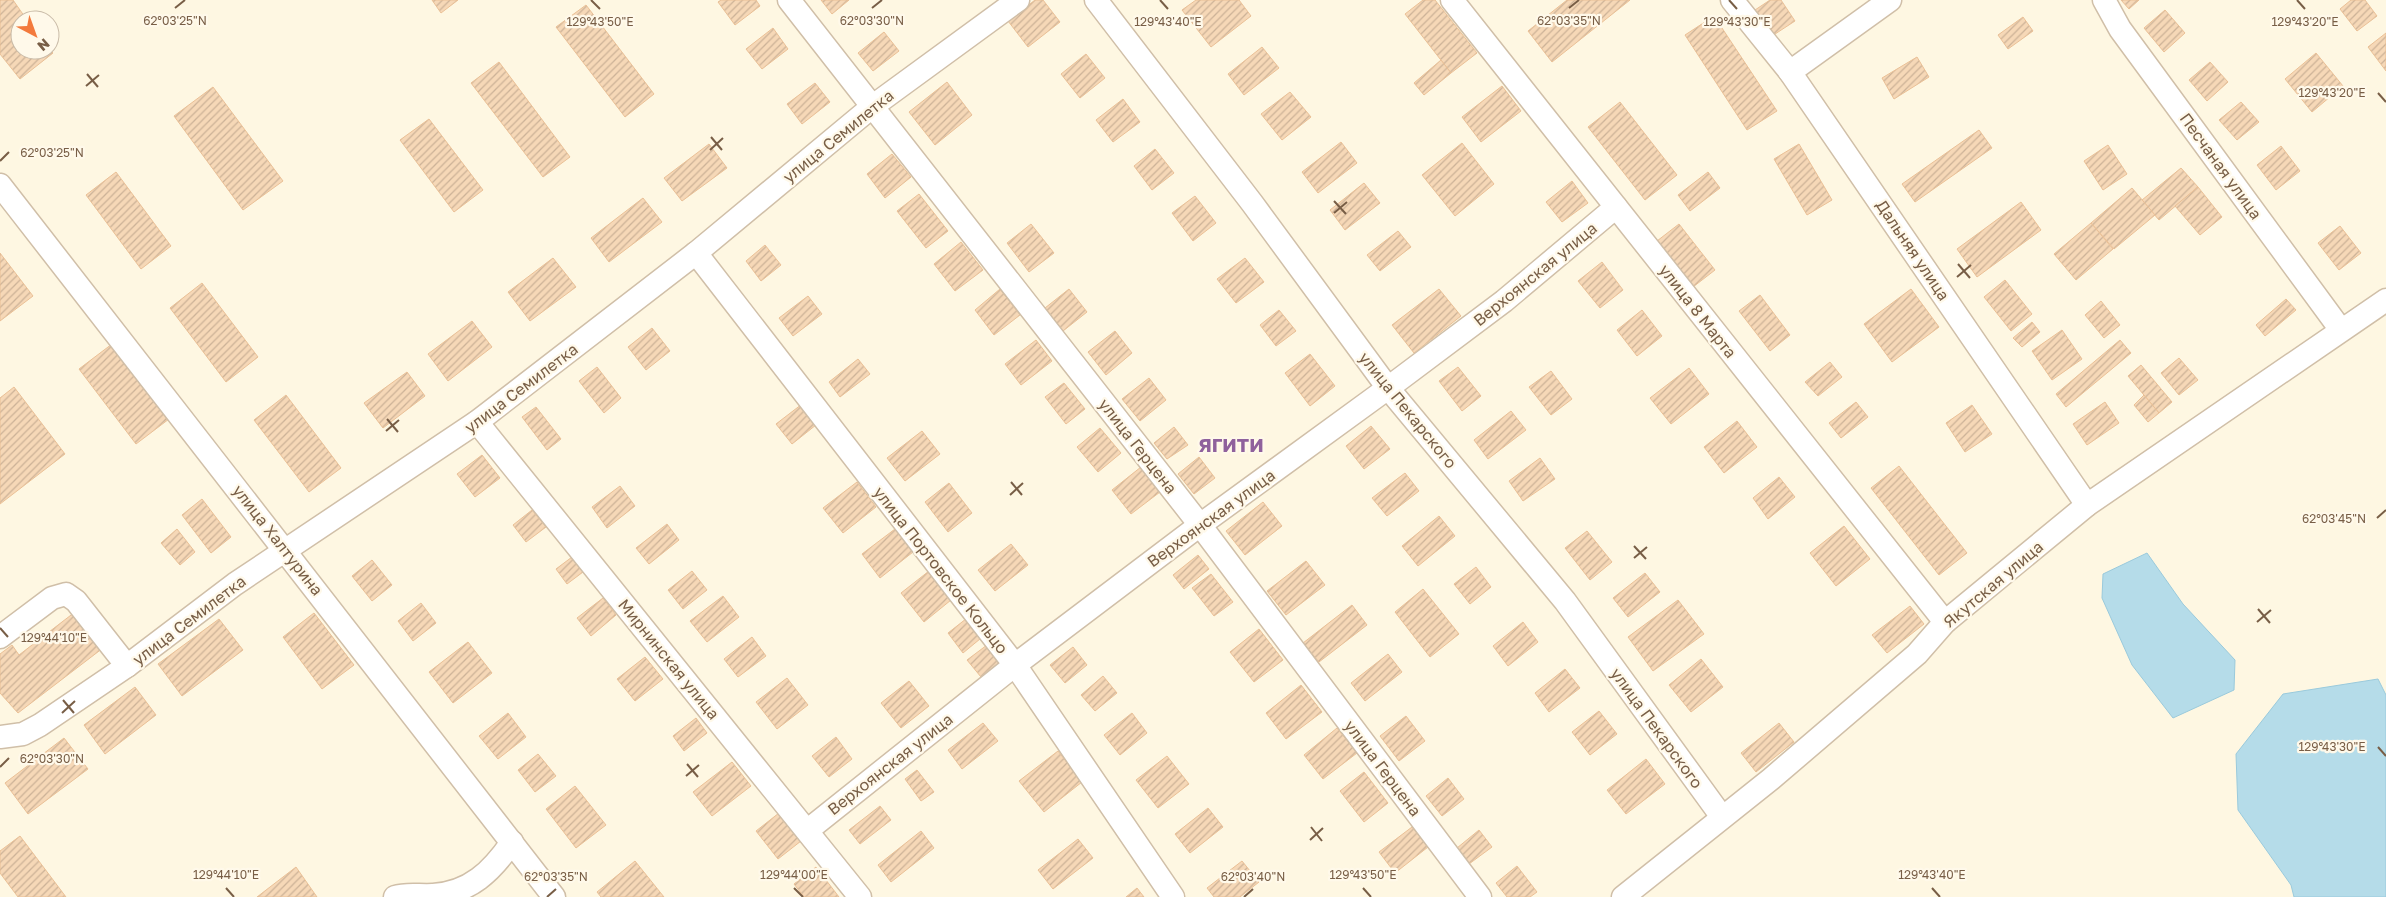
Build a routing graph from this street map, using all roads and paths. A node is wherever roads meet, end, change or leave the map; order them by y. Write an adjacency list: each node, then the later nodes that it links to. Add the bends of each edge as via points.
1 (790, 0): 9 (street, улица Герцена)
2 (1018, 0): 9 (street, улица Семилетка)
3 (1096, 0): 15 (street, улица Пекарского, via 1252,203)
4 (1452, 0): 11 (street, улица 8 Марта)
5 (1732, 0): 8 (street, Дальняя улица)
6 (1890, 0): 8 (street)
7 (2104, 0): 14 (street, Песчаная улица, via 2120,29)
8 (1790, 72): 17 (street, Дальняя улица)
9 (873, 106): 12 (street, улица Семилетка); 18 (street, улица Герцена)
10 (0, 185): 19 (street, улица Халтурина)
11 (1616, 207): 15 (street, Верхоянская улица, via 1504,301); 20 (street, улица 8 Марта)
12 (696, 254): 16 (street, улица Семилетка); 22 (street, улица Портовское Кольцо)
13 (2386, 300): 14 (street, Якутская улица)
14 (2341, 330): 17 (street, Якутская улица)
15 (1388, 388): 18 (street, Верхоянская улица); 25 (street, улица Пекарского, via 1565,601)
16 (477, 422): 19 (street, улица Семилетка); 26 (street, Мирнинская улица)
17 (2087, 505): 20 (street, Якутская улица)
18 (1200, 525): 22 (street, Верхоянская улица); 32 (street, улица Герцена)
19 (286, 551): 23 (street, улица Семилетка, via 235,584); 27 (street, улица Халтурина)
20 (1945, 622): 25 (street, Якутская улица, via 1917,654)
21 (0, 637): 23 (street, via 52,598 66,594 76,601)
22 (1015, 665): 26 (street, Верхоянская улица); 31 (street, улица Портовское Кольцо)
23 (126, 666): 24 (street, улица Семилетка, via 40,726 23,734)
24 (0, 737)
25 (1722, 817): 33 (street, Якутская улица)
26 (808, 830): 30 (street, Мирнинская улица)
27 (512, 842): 28 (street, via 482,878 464,889 449,894); 29 (street, улица Халтурина)
28 (395, 897)
29 (554, 897)
30 (860, 897)
31 (1172, 897)
32 (1480, 897)
33 (1622, 897)

